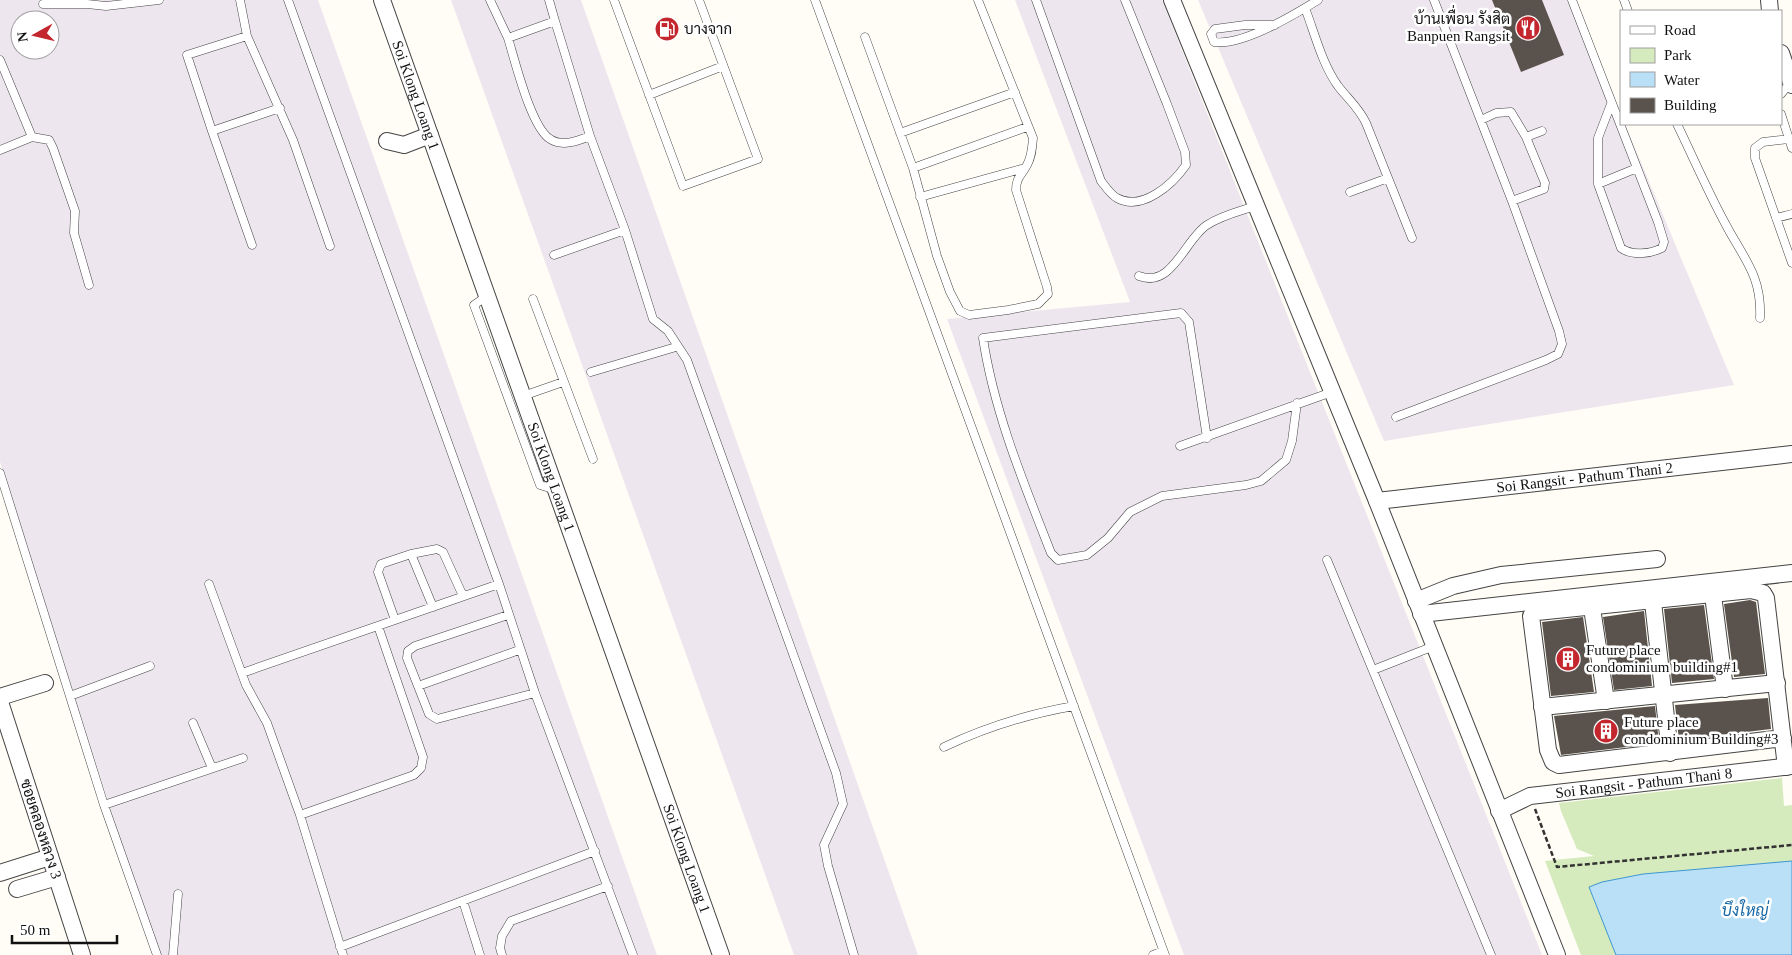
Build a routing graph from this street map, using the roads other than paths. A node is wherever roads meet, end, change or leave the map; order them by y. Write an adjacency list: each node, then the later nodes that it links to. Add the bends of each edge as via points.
1 (159, 0): 17 (lane, via 106,6)
2 (240, 0): 21 (lane)
3 (288, 0): 89 (lane)
4 (382, 0): 40 (street, Soi Klong Loang 1)
5 (490, 0): 23 (lane)
6 (549, 0): 19 (lane)
7 (614, 0): 30 (lane)
8 (699, 0): 26 (lane)
9 (814, 0): 114 (lane)
10 (978, 0): 29 (lane)
11 (1036, 0): 12 (lane, via 1101,181 1116,198 1130,202 1149,198 1176,180 1186,165 1167,104)
12 (1125, 0)
13 (1172, 0): 56 (street)
14 (1318, 0): 18 (lane)
15 (1434, 0): 34 (lane)
16 (1572, 0): 31 (lane)
17 (44, 4)
18 (1305, 8): 20 (lane); 51 (lane, via 1327,66 1338,86 1359,109)
19 (555, 21): 23 (lane); 41 (lane)
20 (1275, 25): 20 (lane, via 1215,29 1211,34 1214,42 1225,44)
21 (247, 36): 32 (lane); 37 (lane, via 187,56)
22 (865, 37): 39 (lane)
23 (508, 38): 41 (lane, via 537,126 550,140 569,144)
24 (1782, 56): 28 (street)
25 (0, 60): 27 (lane)
26 (723, 66): 30 (lane); 30 (lane, via 758,159 683,186)
27 (4, 77): 42 (lane)
28 (1789, 81)
29 (1015, 92): 36 (lane); 39 (lane)
30 (649, 95)
31 (1611, 104): 50 (lane); 52 (lane, via 1598,138)
32 (280, 108): 37 (lane); 62 (lane)
33 (1782, 117): 44 (lane)
34 (1481, 120): 43 (lane, via 1496,113 1511,112); 55 (lane)
35 (1677, 125): 69 (lane, via 1755,278 1761,296)
36 (1028, 126): 48 (lane, via 1033,138); 49 (lane)
37 (212, 130): 61 (lane)
38 (1542, 131): 43 (lane)
39 (900, 133): 49 (lane)
40 (430, 135): 45 (street, via 404,145); 67 (street, Soi Klong Loang 1)
41 (590, 136): 59 (lane)
42 (32, 137): 47 (lane); 66 (lane, via 49,140 53,148 75,211 74,234)
43 (1526, 137): 55 (lane, via 1545,183 1544,189)
44 (1789, 140): 46 (lane); 58 (lane, via 1763,142 1755,148 1754,158)
45 (387, 141)
46 (1792, 148)
47 (0, 150)
48 (1027, 167): 54 (lane); 54 (lane, via 1018,176 1016,190 1047,286 1048,294 1038,304 982,315 968,315 960,310 937,256)
49 (913, 168): 54 (lane)
50 (1637, 168): 52 (lane); 52 (lane, via 1663,236 1662,248 1655,252 1628,254 1621,248)
51 (1388, 178): 53 (lane); 60 (lane)
52 (1598, 184)
53 (1350, 192)
54 (920, 196)
55 (1512, 201): 76 (lane, via 1559,331 1562,344 1558,354)
56 (1258, 205): 65 (lane, via 1208,224 1163,274 1154,278); 73 (street)
57 (1792, 214): 58 (lane)
58 (1776, 218): 64 (lane)
59 (625, 230): 63 (lane); 70 (lane, via 653,319 668,331)
60 (1412, 238)
61 (252, 244)
62 (330, 246)
63 (554, 255)
64 (1792, 263)
65 (1139, 276)
66 (89, 285)
67 (487, 296): 74 (street, Soi Klong Loang 1); 82 (lane, via 474,305 540,485)
68 (533, 299): 72 (lane)
69 (1760, 318)
70 (676, 347): 71 (lane); 145 (lane, via 687,360 836,773 843,804 824,845)
71 (591, 372)
72 (563, 382): 74 (lane); 80 (lane)
73 (1332, 392): 75 (lane); 83 (street)
74 (523, 396): 82 (street, Soi Klong Loang 1)
75 (1297, 403): 77 (lane); 77 (lane, via 1286,460 1261,481 1162,496 1130,512 1108,538 1087,555 1058,560 1051,553 1022,483 986,361 983,338 1181,313 1189,322)
76 (1396, 417)
77 (1207, 438): 78 (lane)
78 (1180, 446)
79 (1792, 454): 83 (street, Soi Rangsit - Pathum Thani 2)
80 (593, 459)
81 (0, 473): 110 (lane)
82 (556, 490): 144 (street, Soi Klong Loang 1)
83 (1377, 500): 94 (street)
84 (412, 554): 91 (lane, via 437,549 443,552); 93 (lane); 97 (lane, via 381,564 378,568)
85 (1657, 558): 94 (street, via 1501,575 1453,586)
86 (1327, 560): 102 (lane)
87 (1792, 573): 94 (street)
88 (209, 584): 103 (lane)
89 (498, 584): 91 (lane); 96 (lane)
90 (1713, 595): 92 (street); 105 (street, via 1750,590 1763,593); 107 (street)
91 (463, 596): 93 (lane)
92 (1653, 602): 95 (street); 109 (street)
93 (434, 607): 97 (lane)
94 (1419, 607): 99 (street)
95 (1592, 608): 112 (street); 115 (street, via 1537,612 1531,616)
96 (508, 615): 100 (lane); 106 (lane, via 408,651 407,658)
97 (395, 620): 98 (lane)
98 (378, 626): 103 (lane); 126 (lane, via 423,757 421,768 414,774)
99 (1434, 646): 102 (lane); 125 (street)
100 (519, 650): 106 (lane); 108 (lane)
101 (150, 666): 110 (lane)
102 (1373, 670): 147 (lane)
103 (242, 673): 126 (lane, via 267,723)
104 (45, 683): 111 (street)
105 (1777, 683): 107 (street); 117 (street)
106 (418, 686): 108 (lane, via 428,714 438,719)
107 (1725, 689): 109 (street)
108 (535, 694): 127 (lane)
109 (1664, 695): 112 (street); 119 (street)
110 (70, 696): 124 (lane)
111 (0, 697)
112 (1606, 701): 115 (street)
113 (0, 702): 128 (street, ซอยคลองหลวง 3)
114 (1074, 706): 118 (lane, via 1035,713 978,731); 136 (lane)
115 (1542, 707): 119 (street, via 1548,750 1553,762 1559,765)
116 (193, 723): 122 (lane)
117 (1783, 738): 119 (street); 121 (street)
118 (944, 747)
119 (1666, 753): 123 (street)
120 (243, 758): 122 (lane)
121 (1789, 767): 123 (street, Soi Rangsit - Pathum Thani 8)
122 (212, 768): 124 (lane)
123 (1665, 780): 125 (street, Soi Rangsit - Pathum Thani 8, via 1530,796)
124 (104, 805): 138 (lane)
125 (1499, 811): 148 (street)
126 (300, 815): 135 (lane)
127 (595, 851): 131 (lane); 134 (lane)
128 (50, 858): 129 (street); 130 (street, ซอยคลองหลวง 3)
129 (0, 873)
130 (57, 877): 132 (street); 137 (street, ซอยคลองหลวง 3)
131 (608, 886): 142 (lane, via 511,921 502,936); 143 (lane)
132 (17, 889)
133 (178, 894): 139 (lane)
134 (463, 901): 135 (lane); 141 (lane)
135 (340, 947): 140 (lane)
136 (1164, 953): 146 (lane)
137 (82, 955)
138 (157, 955)
139 (173, 955)
140 (343, 955)
141 (480, 955)
142 (502, 955)
143 (633, 955)
144 (721, 955)
145 (854, 955)
146 (1153, 955)
147 (1491, 955)
148 (1557, 955)

